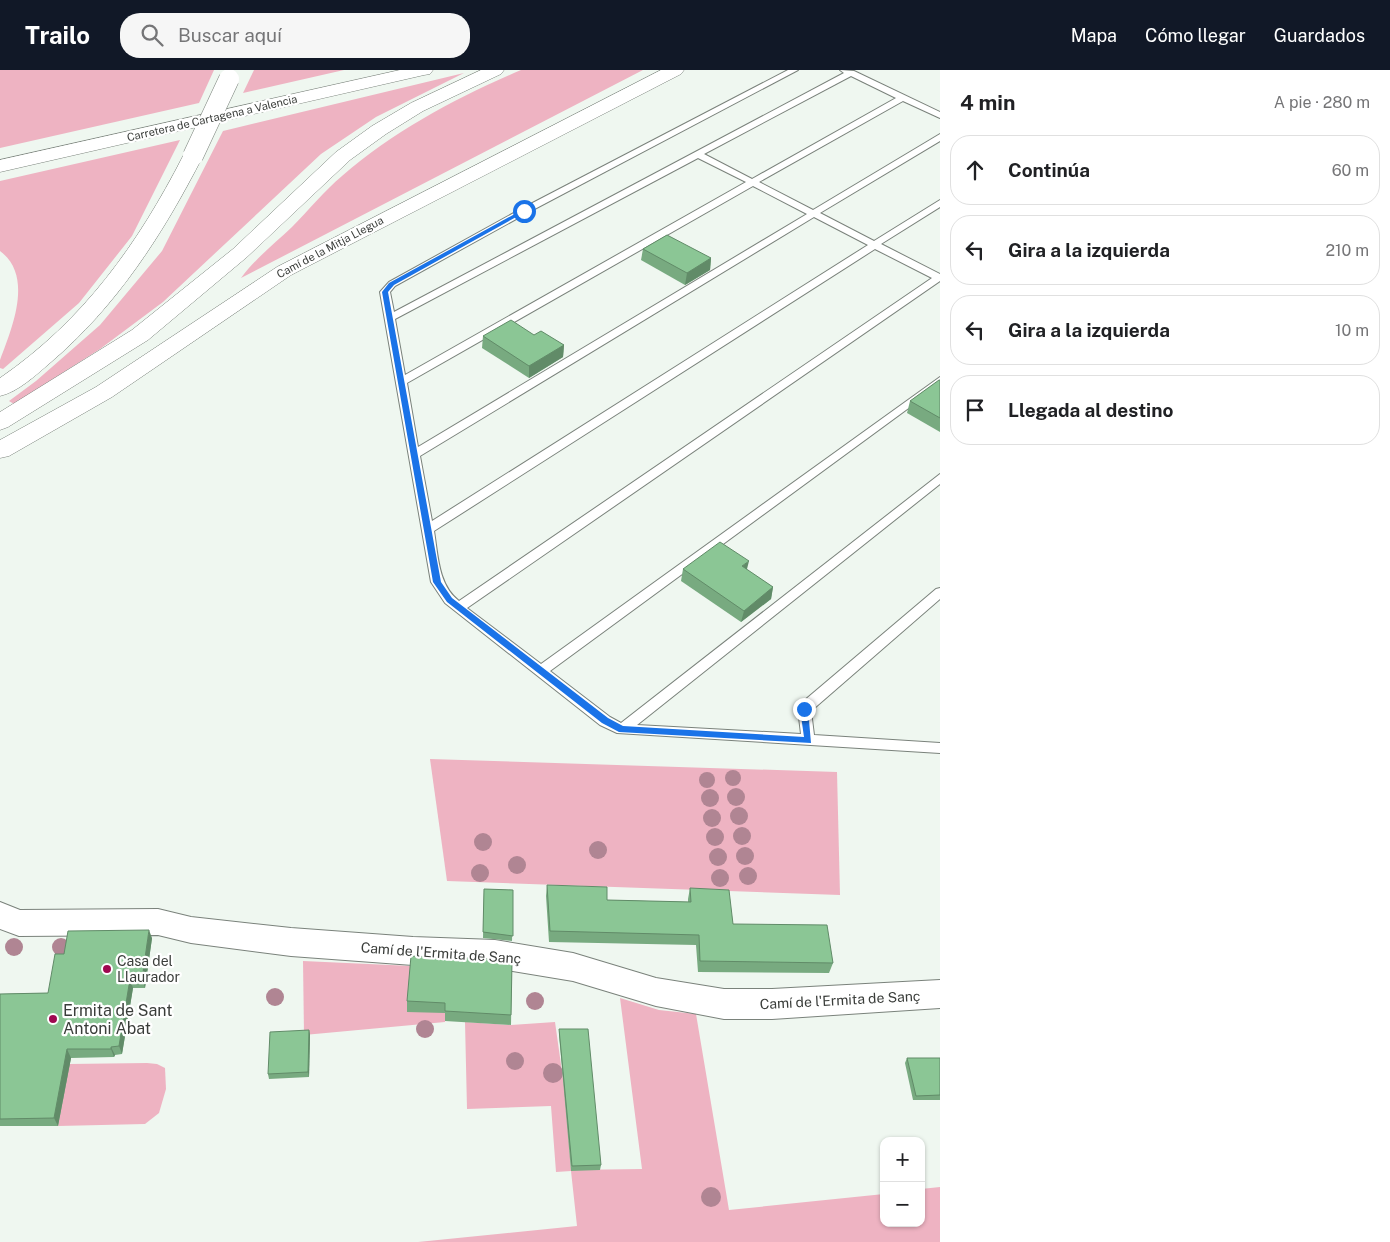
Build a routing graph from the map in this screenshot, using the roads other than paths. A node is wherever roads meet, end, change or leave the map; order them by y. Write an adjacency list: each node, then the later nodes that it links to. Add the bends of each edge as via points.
1 (378, 70): 12 (main road, via 100,134)
2 (424, 70): 13 (main road, Carretera de Cartagena a Valencia)
3 (495, 70): 23 (main road, via 417,107 364,140 312,184 240,253 140,335)
4 (676, 70): 24 (main road, Camí de la Mitja Llegua, via 284,271 104,392)
5 (794, 70): 19 (lane, via 392,284 385,292)
6 (848, 72): 8 (lane); 11 (lane)
7 (231, 74): 22 (main road, bridge, via 194,156 141,251 69,334)
8 (903, 97): 9 (lane); 14 (lane)
9 (940, 114)
10 (940, 137): 16 (lane)
11 (697, 154): 14 (lane); 19 (lane)
12 (0, 162)
13 (0, 166)
14 (753, 182): 16 (lane); 21 (lane)
15 (940, 204): 17 (lane)
16 (814, 214): 17 (lane); 25 (lane)
17 (875, 245): 18 (lane); 27 (lane)
18 (940, 278): 29 (lane)
19 (390, 318): 21 (lane)
20 (940, 380): 30 (lane)
21 (401, 382): 25 (lane)
22 (0, 389)
23 (0, 422)
24 (0, 450)
25 (414, 455): 27 (lane)
26 (940, 478): 31 (lane)
27 (428, 529): 29 (lane, via 437,582 449,600)
28 (940, 592): 32 (lane, via 804,709)
29 (460, 607): 30 (lane)
30 (541, 671): 31 (lane, via 605,721)
31 (622, 729): 32 (lane)
32 (808, 740): 33 (lane)
33 (940, 748)
34 (0, 914): 35 (street, Camí de l'Ermita de Sanç, via 19,923 158,922 191,930 385,949 495,954 573,967 656,992 724,1004)
35 (940, 994)

